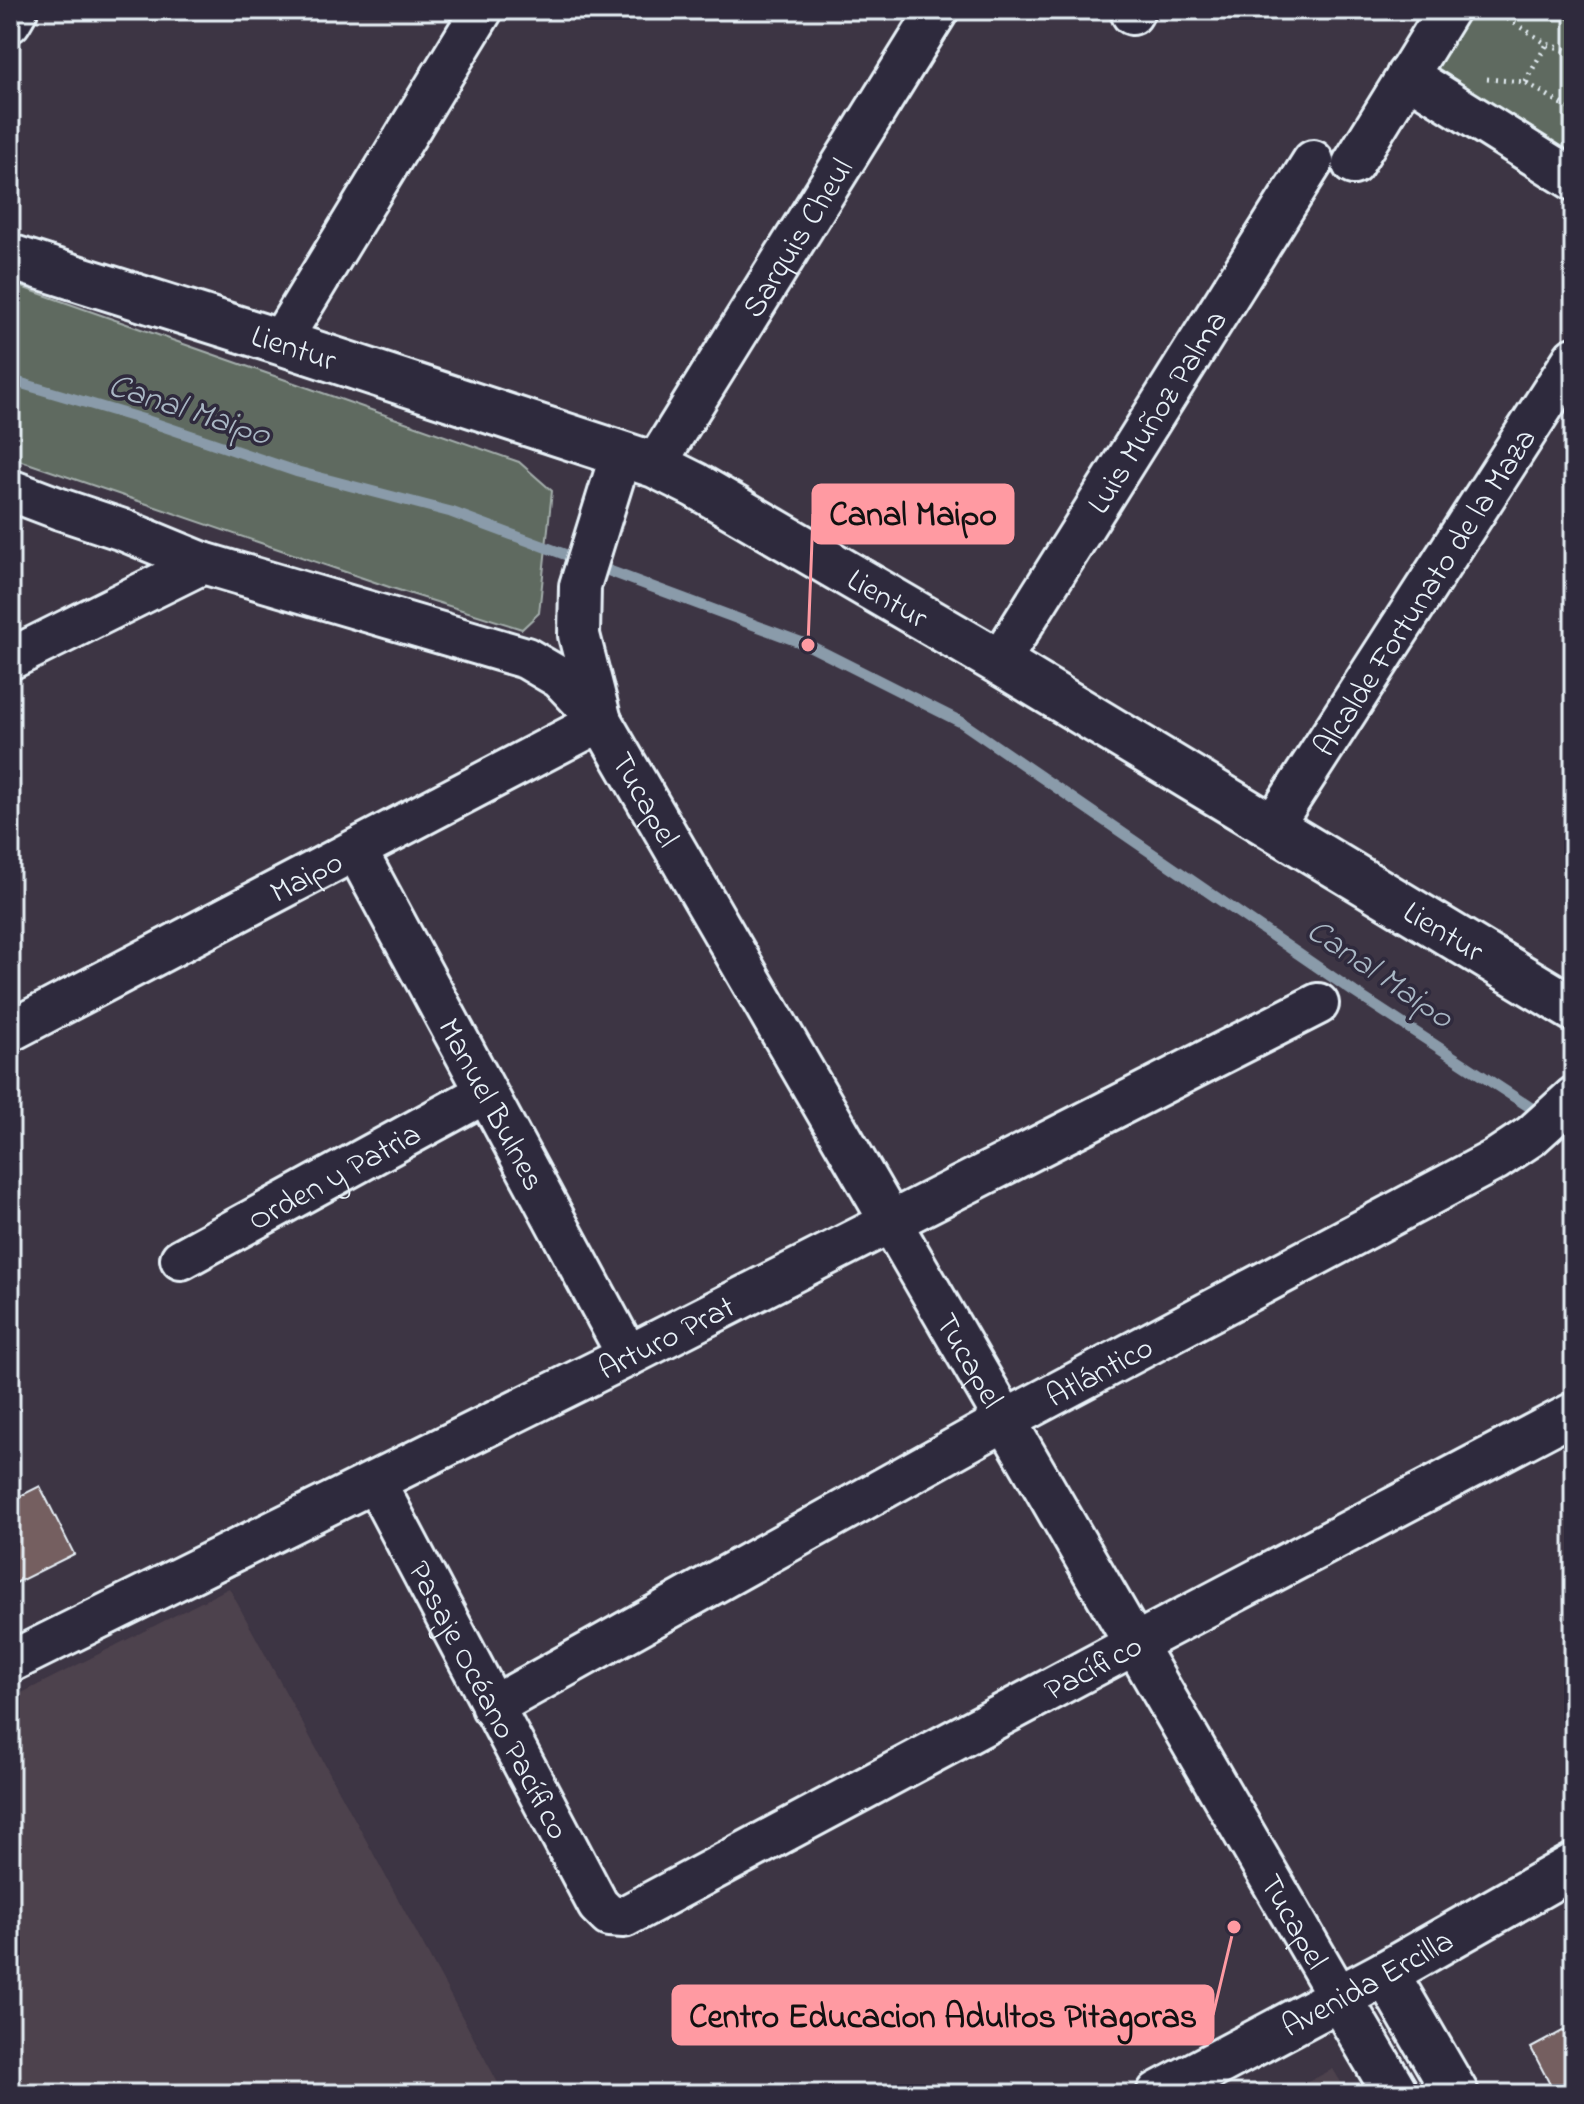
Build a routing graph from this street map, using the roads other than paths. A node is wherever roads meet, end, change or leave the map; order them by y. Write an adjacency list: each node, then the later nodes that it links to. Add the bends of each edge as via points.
1 (17, 10): 5 (street)
2 (482, 10): 11 (street)
3 (938, 10): 13 (street, Sarquis Cheul)
4 (1448, 10): 6 (street)
5 (10, 22)
6 (1407, 75): 8 (street); 9 (street)
7 (1313, 161): 17 (street, Luis Muñoz Palma)
8 (1353, 164)
9 (1574, 180)
10 (10, 257): 11 (street, Lientur)
11 (280, 342): 13 (street, Lientur)
12 (1574, 358): 19 (street, Alcalde Fortunato de la Maza)
13 (638, 460): 17 (street, Lientur, via 695,485); 18 (street, Tucapel, via 592,548 580,586 579,635)
14 (10, 490): 15 (street, Tucapel)
15 (203, 563): 16 (street); 18 (street, Tucapel, via 526,658 560,678)
16 (10, 659)
17 (999, 662): 19 (street, Lientur)
18 (601, 721): 20 (street, Maipo); 26 (street, Tucapel)
19 (1272, 827): 22 (street, Lientur)
20 (356, 850): 23 (street, Maipo); 24 (street, Manuel Bulnes)
21 (1318, 1004): 26 (street, Arturo Prat)
22 (1574, 1009)
23 (10, 1031)
24 (485, 1093): 27 (street, Orden y Patria); 28 (street, Manuel Bulnes)
25 (1574, 1097): 30 (street, Atlántico, via 1531,1136 1481,1167)
26 (891, 1222): 28 (street, Arturo Prat); 30 (street, Tucapel)
27 (181, 1259)
28 (628, 1356): 31 (street, Arturo Prat)
29 (1574, 1413): 32 (street, Pacífico)
30 (1006, 1420): 32 (street, Tucapel); 34 (street, Atlántico)
31 (375, 1482): 33 (street, Arturo Prat); 34 (street, Pasaje Océano Pacífico)
32 (1135, 1644): 36 (street, Pacífico, via 624,1917); 38 (street, Tucapel)
33 (10, 1662)
34 (492, 1707): 36 (street, Pasaje Océano Pacífico, via 598,1905)
35 (1574, 1866): 37 (street, Avenida Ercilla)
36 (609, 1916)
37 (1386, 1973): 38 (street, Avenida Ercilla); 41 (street)
38 (1340, 1999): 39 (street, Avenida Ercilla); 40 (street)
39 (1159, 2094)
40 (1396, 2094)
41 (1456, 2094)

